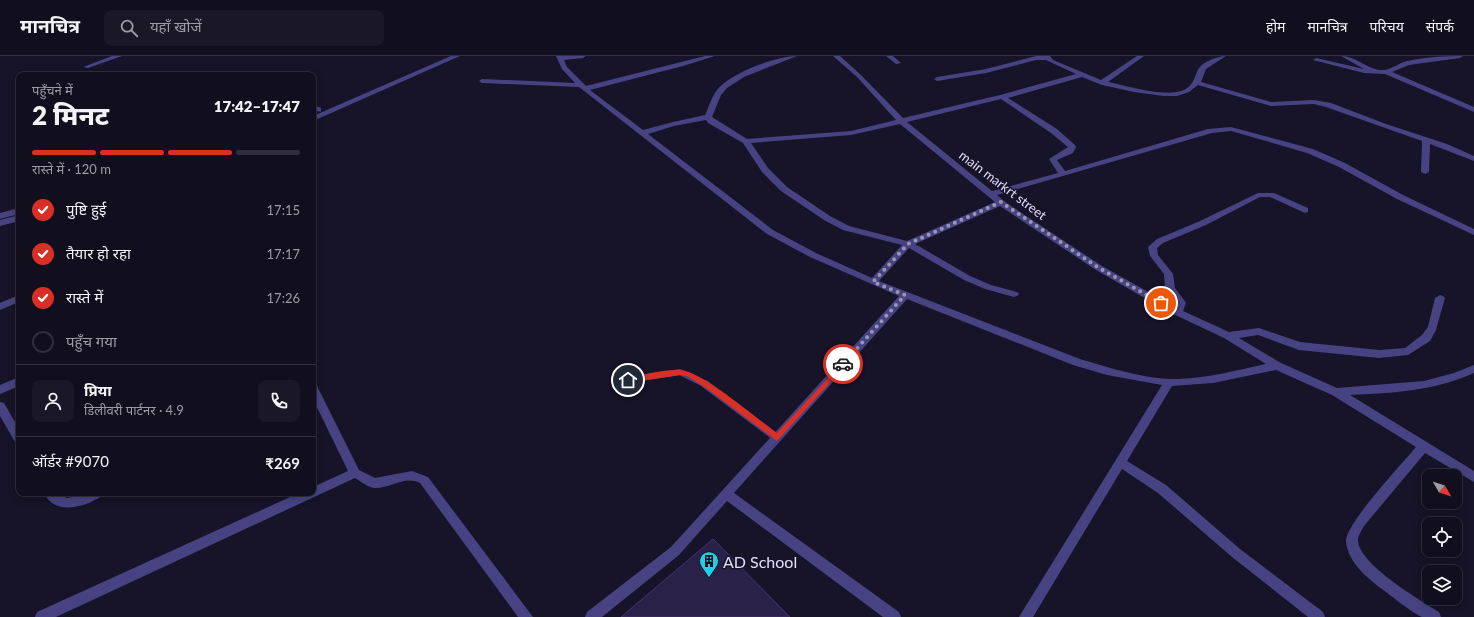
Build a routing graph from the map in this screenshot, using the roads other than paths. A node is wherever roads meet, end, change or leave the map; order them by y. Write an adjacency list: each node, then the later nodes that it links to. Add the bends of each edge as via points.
1 (100, 56): 15 (street)
2 (119, 56): 15 (street)
3 (457, 56): 19 (street)
4 (583, 56): 14 (street)
5 (712, 56): 27 (street, via 680,66)
6 (794, 56): 32 (street, via 740,76 723,87)
7 (836, 56): 33 (street, main markrt street, via 859,76)
8 (889, 56): 17 (street)
9 (1140, 56): 26 (street)
10 (1221, 56): 25 (street, via 1203,68)
11 (1344, 56): 20 (street)
12 (1460, 56): 21 (street, via 1408,62)
13 (1047, 57): 22 (street); 23 (street)
14 (560, 58): 27 (street, via 564,68)
15 (107, 60): 18 (street)
16 (1316, 60): 20 (street, via 1355,70)
17 (898, 63)
18 (86, 67)
19 (418, 71): 29 (street, via 388,80); 31 (street)
20 (1376, 72): 21 (street)
21 (1386, 72): 30 (street)
22 (1080, 75): 26 (street); 28 (street)
23 (937, 79)
24 (482, 81): 27 (street)
25 (1197, 83): 26 (street, via 1187,91 1164,94); 35 (street, via 1271,104 1320,103)
26 (1102, 84)
27 (583, 87): 34 (street)
28 (1002, 97): 33 (street); 39 (street, via 1054,131 1072,148 1054,159)
29 (316, 110)
30 (1474, 110)
31 (316, 118)
32 (708, 118): 34 (street, via 673,124); 36 (street)
33 (901, 121): 36 (street, via 851,133); 40 (street, main markrt street)
34 (643, 133): 49 (street, via 770,232)
35 (1426, 140): 37 (street); 38 (street)
36 (746, 141): 48 (street, via 765,170 784,190 810,207 846,228)
37 (1474, 159)
38 (1425, 172)
39 (1063, 174): 40 (street); 47 (street, via 1148,148 1212,131 1232,129 1310,150)
40 (991, 194): 41 (street, main markrt street)
41 (1001, 202): 48 (street); 55 (street, main markrt street, via 1099,268)
42 (1305, 210): 55 (street, via 1271,195 1258,194 1152,247 1153,255 1168,271 1170,288 1181,303 1182,306)
43 (16, 212): 44 (street)
44 (0, 216)
45 (16, 219): 46 (street)
46 (0, 224)
47 (1474, 232)
48 (908, 244): 49 (street); 50 (street, via 972,280)
49 (873, 282): 51 (street)
50 (1014, 294)
51 (905, 295): 61 (street, via 1077,362 1107,371); 67 (street)
52 (1440, 298): 56 (street, via 1433,328 1426,338 1408,351 1397,353 1379,354 1299,346 1259,331)
53 (16, 299): 54 (street)
54 (0, 307)
55 (1175, 311): 56 (street, main markrt street)
56 (1228, 336): 57 (street, main markrt street)
57 (1277, 366): 61 (street, via 1213,380); 63 (street, main markrt street)
58 (1474, 369): 63 (street, via 1435,383)
59 (628, 380): 67 (lane, via 680,372 689,374)
60 (16, 382): 62 (street)
61 (1169, 382): 69 (street)
62 (0, 390)
63 (1336, 392): 68 (street, main markrt street)
64 (316, 394): 70 (street)
65 (0, 406): 66 (street)
66 (16, 434)
67 (777, 438): 73 (street)
68 (1424, 446): 71 (street, main markrt street); 83 (street, via 1360,522 1352,542 1356,557 1366,569)
69 (1120, 462): 81 (street); 82 (street, via 1162,489 1236,553)
70 (355, 473): 72 (street); 78 (street, via 374,484 410,474 418,475 424,480)
71 (1474, 477)
72 (316, 491)
73 (726, 494): 79 (street, via 675,551); 80 (street)
74 (53, 496): 75 (street, via 60,502 70,504)
75 (90, 496)
76 (305, 496): 77 (street)
77 (42, 617)
78 (526, 617)
79 (592, 617)
80 (894, 617)
81 (1026, 617)
82 (1318, 617)
83 (1434, 617)

